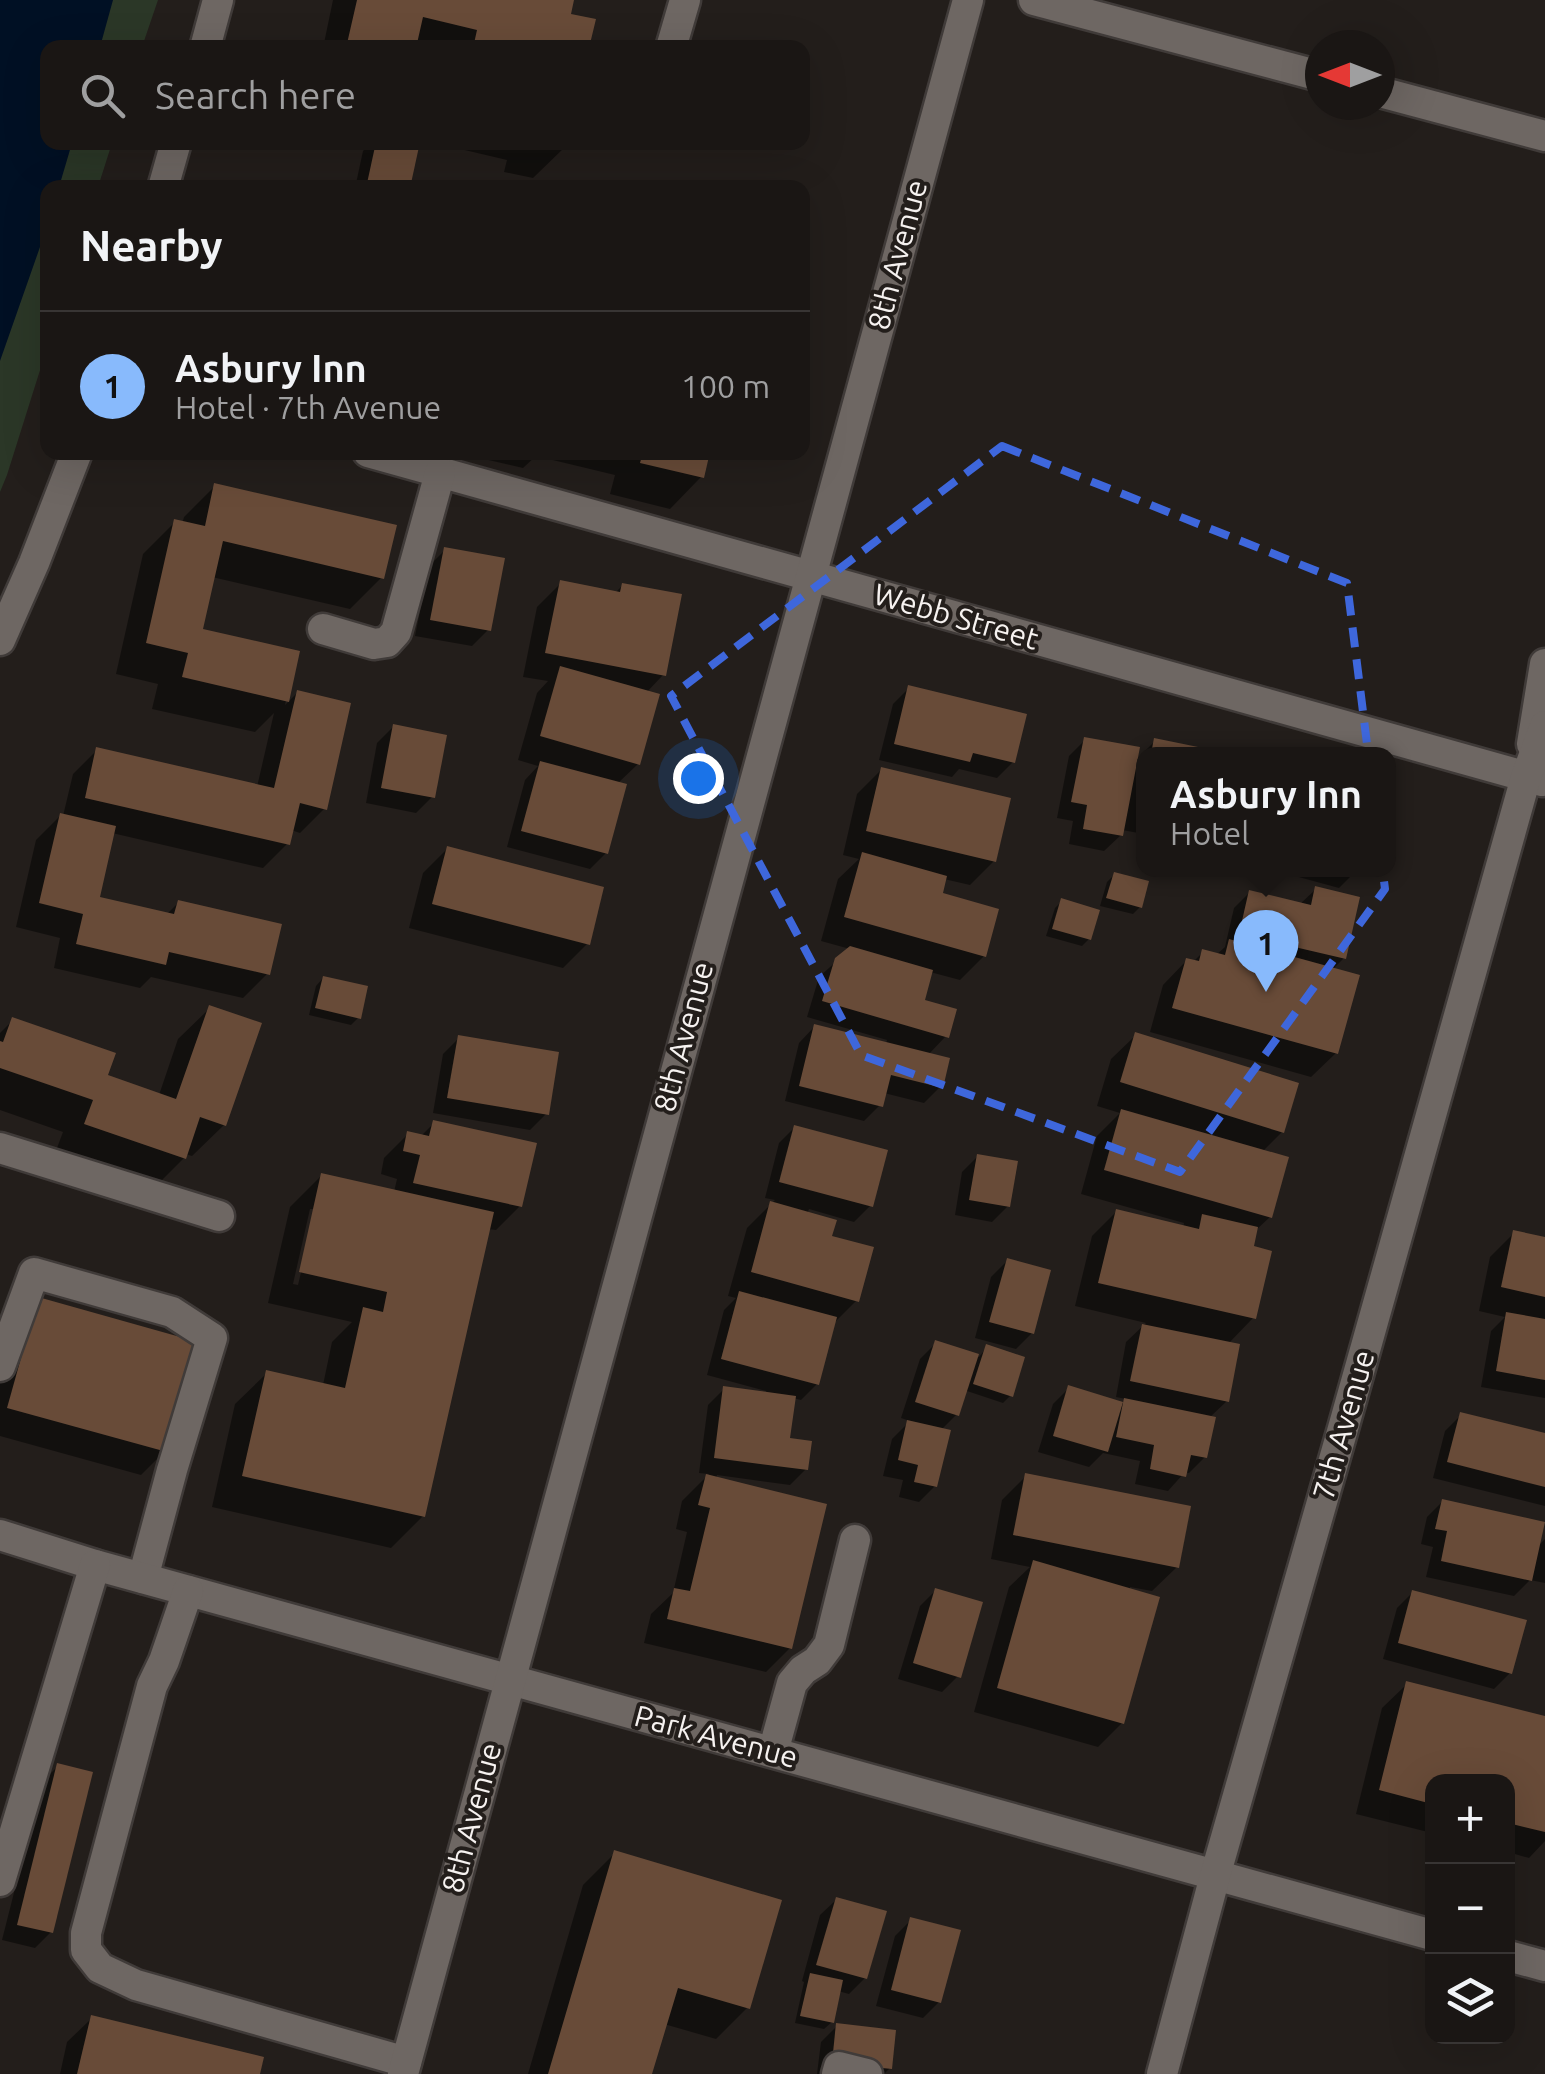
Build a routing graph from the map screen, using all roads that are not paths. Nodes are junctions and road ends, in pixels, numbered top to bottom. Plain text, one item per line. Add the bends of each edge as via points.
1 (218, 0) edge
2 (685, 0) edge
3 (968, 0) edge
4 (1034, 0) edge
5 (207, 40) edge
6 (673, 40) edge
7 (1305, 72) edge
8 (1395, 96) edge
9 (1545, 136) edge
10 (174, 150) edge
11 (165, 180) edge
12 (74, 460) edge
13 (395, 460) edge
14 (440, 473) junction
15 (810, 576) junction
16 (322, 629) dead end
17 (0, 640) edge
18 (1545, 664) edge
19 (1545, 726) edge
20 (1536, 779) edge
21 (0, 1148) edge
22 (219, 1216) dead end
23 (0, 1366) edge
24 (0, 1535) edge
25 (855, 1540) dead end
26 (95, 1565) junction
27 (143, 1578) junction
28 (188, 1591) junction
29 (509, 1680) junction
30 (773, 1752) junction
31 (1215, 1876) junction
32 (0, 1881) edge
33 (1425, 1933) edge
34 (1515, 1958) edge
35 (1545, 1966) edge
36 (404, 2068) edge
37 (836, 2074) edge
38 (867, 2074) edge
39 (1162, 2074) edge

1 - 5 street
2 - 6 street
3 - 15 street, 8th Avenue
4 - 7 street
8 - 9 street
10 - 11 street
12 - 17 street
13 - 14 street, Webb Street
14 - 15 street, Webb Street
14 - 16 street via 396,632 374,644
15 - 20 street, Webb Street
15 - 29 street, 8th Avenue
18 - 20 street, 7th Avenue
19 - 20 street, 7th Avenue
20 - 31 street, 7th Avenue
21 - 22 street
23 - 27 street via 34,1273 172,1312 212,1338
24 - 26 street, Park Avenue
25 - 30 street via 828,1645 792,1683
26 - 27 street, Park Avenue
26 - 32 street
27 - 28 street, Park Avenue
28 - 29 street, Park Avenue
28 - 36 street via 152,1686 86,1950 100,1968 136,1985
29 - 30 street, Park Avenue
29 - 36 street, 8th Avenue
30 - 31 street, Park Avenue
31 - 33 street, Park Avenue
31 - 39 street, 7th Avenue
34 - 35 street
37 - 38 street via 838,2067

